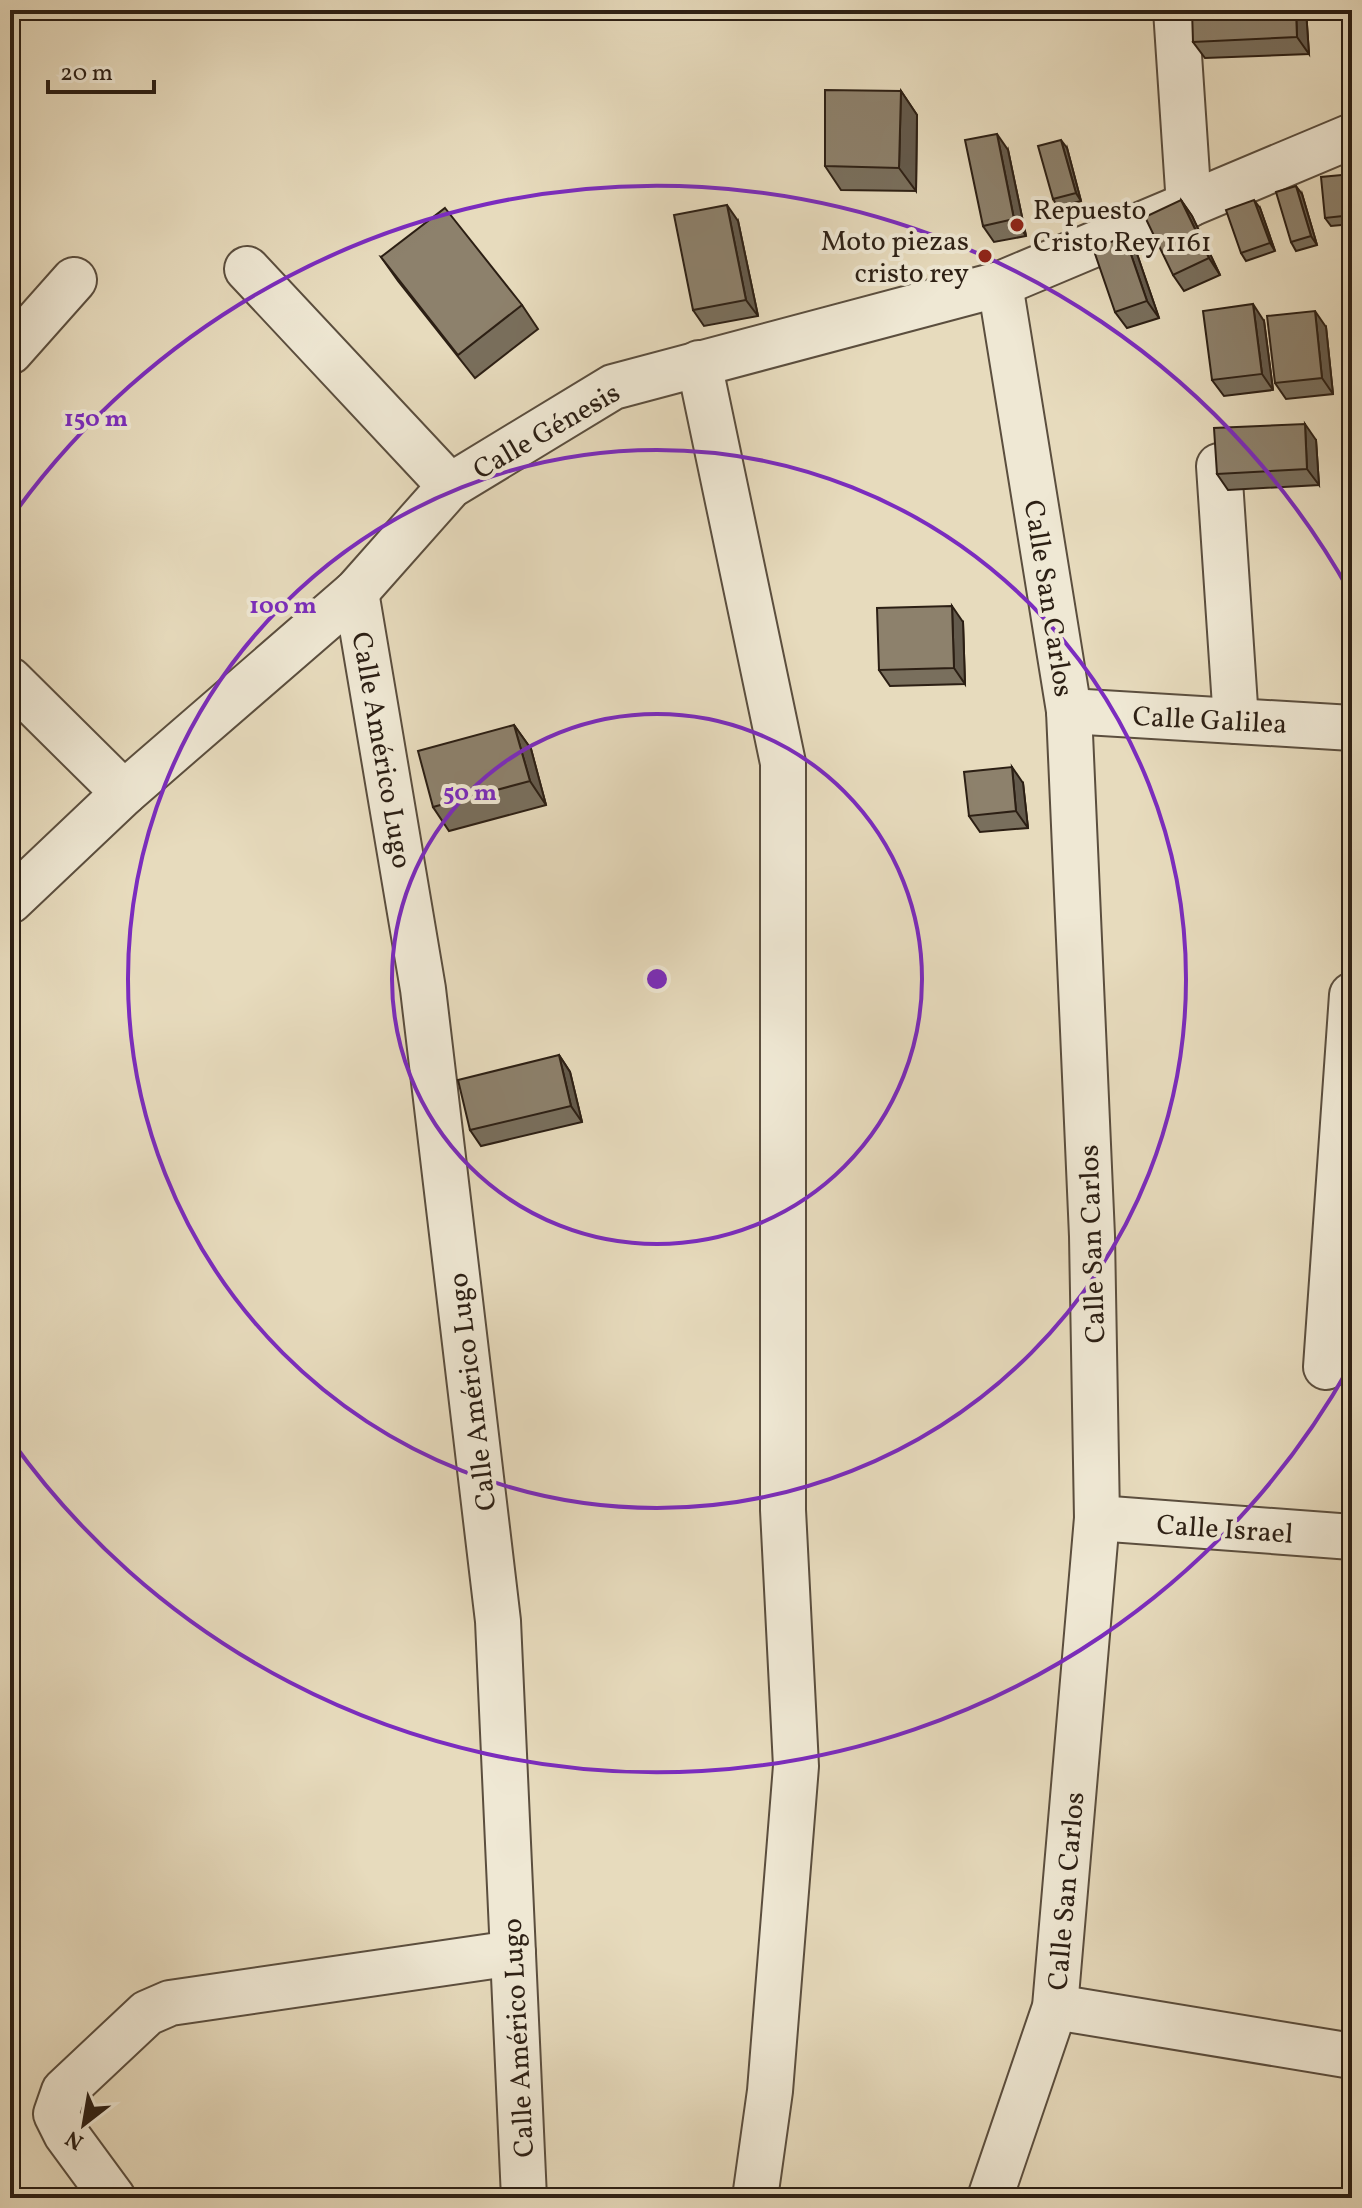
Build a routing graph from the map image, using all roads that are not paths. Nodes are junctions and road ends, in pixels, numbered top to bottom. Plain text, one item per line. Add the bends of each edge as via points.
1 (1176, 10) edge
2 (1352, 136) edge
3 (1189, 205) junction
4 (247, 269) dead end
5 (74, 280) dead end
6 (1000, 284) junction
7 (10, 352) edge
8 (699, 363) junction
9 (1219, 466) edge
10 (450, 486) junction
11 (356, 592) junction
12 (10, 680) edge
13 (1069, 711) junction
14 (1236, 721) junction
15 (1352, 728) edge
16 (124, 793) junction
17 (10, 901) edge
18 (1352, 995) edge
19 (1326, 1367) dead end
20 (1097, 1518) junction
21 (1352, 1537) edge
22 (513, 1953) junction
23 (1055, 2007) junction
24 (1352, 2056) edge
25 (113, 2198) edge
26 (524, 2198) edge
27 (755, 2198) edge
28 (990, 2198) edge

1 - 3 street
2 - 3 street, Calle Génesis
3 - 6 street, Calle Génesis
4 - 10 street
5 - 7 street
6 - 8 street, Calle Génesis
6 - 13 street, Calle San Carlos
8 - 10 street, Calle Génesis via 613,387
8 - 27 street via 783,763 783,1510 796,1766 770,2091
9 - 14 street
10 - 11 street, Calle Génesis
11 - 16 street, Calle Génesis
11 - 22 street, Calle Américo Lugo via 423,989 497,1605
12 - 16 street
13 - 14 street, Calle Galilea
13 - 20 street, Calle San Carlos via 1092,1236
14 - 15 street, Calle Galilea
16 - 17 street, Calle Génesis
18 - 19 street
20 - 21 street, Calle Israel
20 - 23 street, Calle San Carlos
22 - 25 street via 170,2003 147,2013 64,2091 56,2114
22 - 26 street, Calle Américo Lugo
23 - 24 street
23 - 28 street, Calle San Carlos

